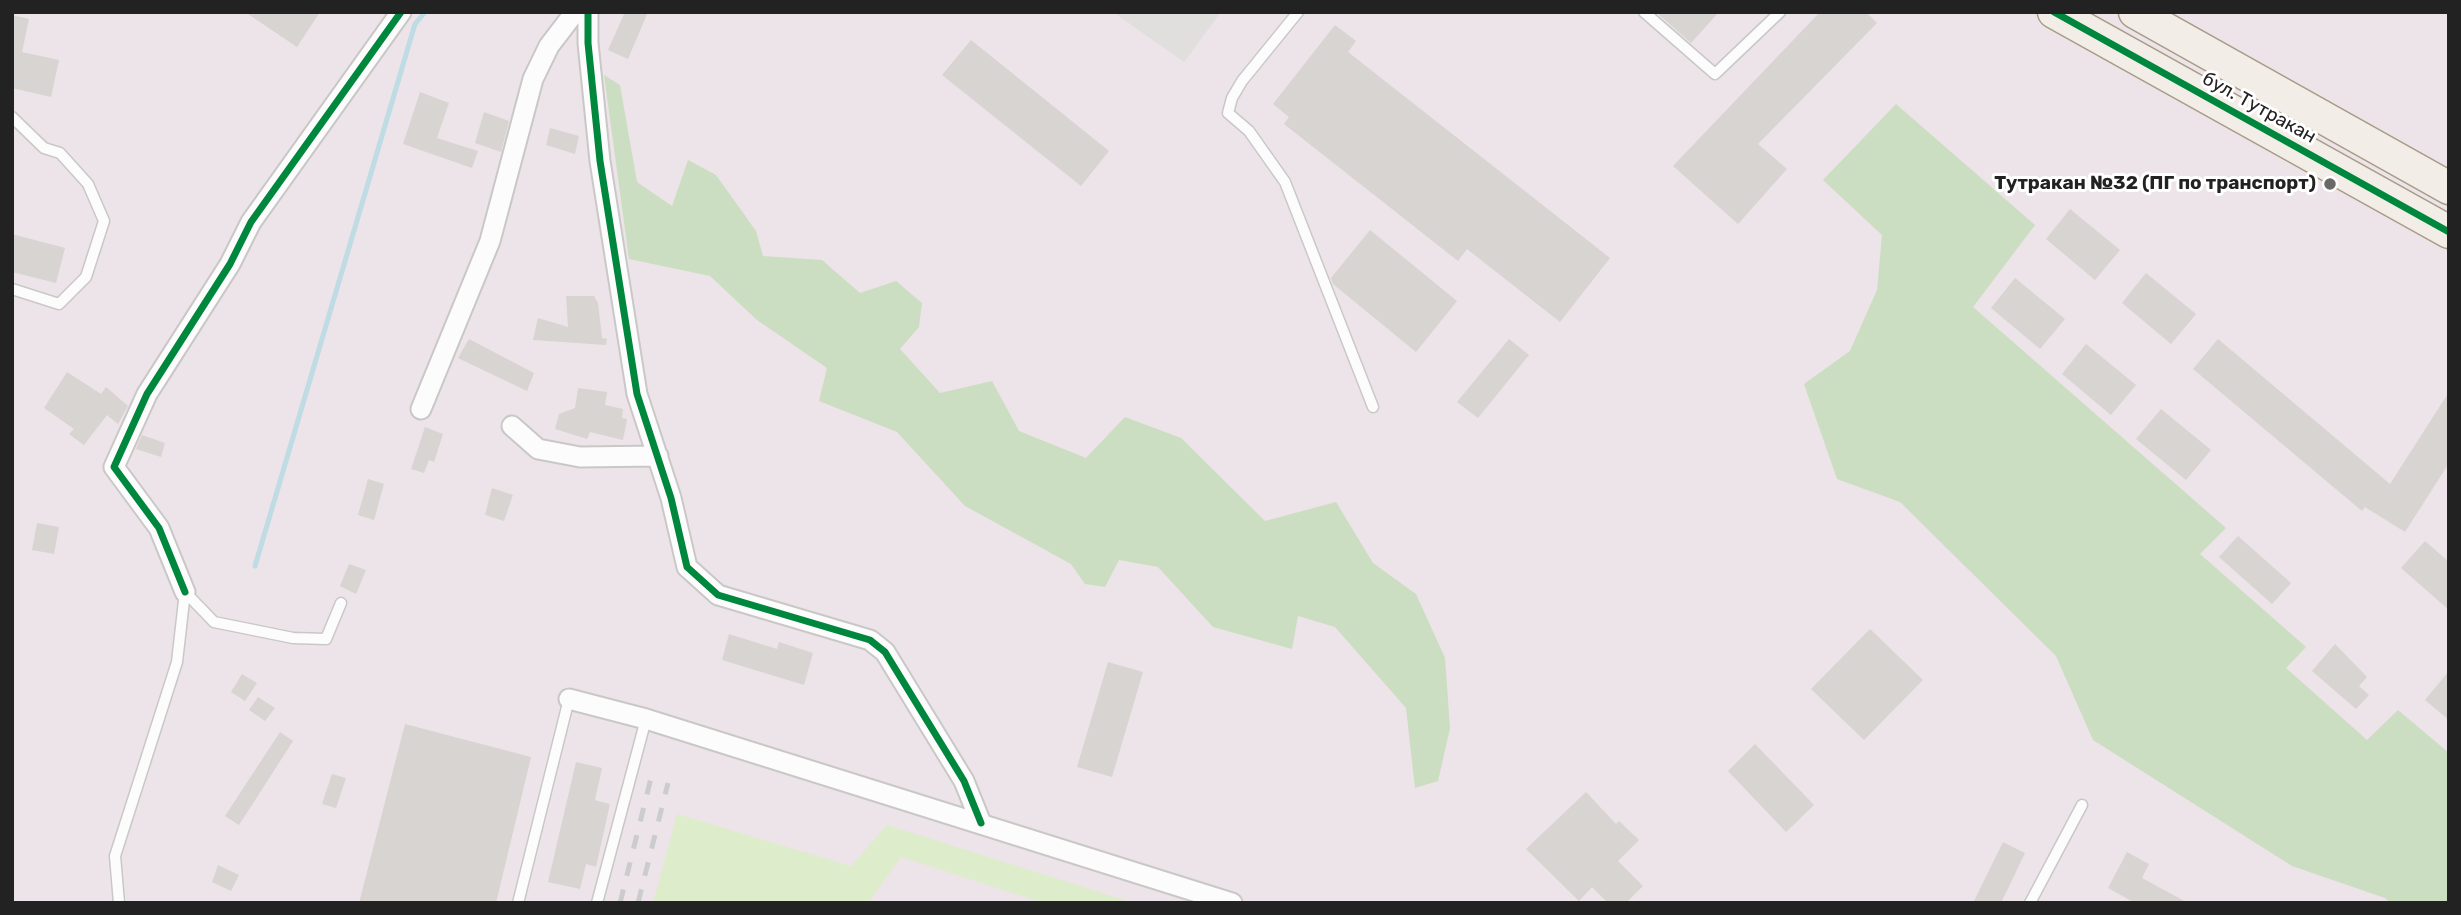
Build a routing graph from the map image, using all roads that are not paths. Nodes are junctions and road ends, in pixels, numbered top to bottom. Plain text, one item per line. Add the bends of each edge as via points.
1 (401, 12) edge
2 (575, 12) edge
3 (588, 12) edge
4 (1298, 12) edge
5 (1644, 12) edge
6 (1780, 12) edge
7 (2054, 12) edge
8 (2135, 12) edge
9 (12, 117) edge
10 (2449, 188) edge
11 (2449, 232) edge
12 (12, 289) edge
13 (1373, 407) dead end
14 (421, 409) dead end
15 (512, 426) dead end
16 (658, 456) junction
17 (184, 592) junction
18 (341, 603) dead end
19 (569, 699) joint
20 (646, 719) junction
21 (2082, 805) dead end
22 (981, 823) junction
23 (119, 903) edge
24 (518, 903) edge
25 (597, 903) edge
26 (1232, 903) edge
27 (2029, 903) edge

1 - 17 street via 251,222 230,264 147,394 114,467 159,528
2 - 14 street via 549,46 533,79 490,241
3 - 16 street via 600,160 617,282 637,394
4 - 13 lane via 1242,81 1228,113 1249,131 1285,182
5 - 6 lane via 1715,75
7 - 11 main road, бул. Тутракан
8 - 10 main road, бул. Тутракан
9 - 12 lane via 44,148 60,153 88,184 104,221 86,277 59,304
15 - 16 street via 538,449 580,457
16 - 22 street via 687,567 718,595 870,640 885,652 964,781
17 - 18 lane via 214,622 293,638 326,639
17 - 23 lane via 177,662 115,856
19 - 20 street
19 - 24 lane
20 - 22 street
20 - 25 lane
21 - 27 lane
22 - 26 street

